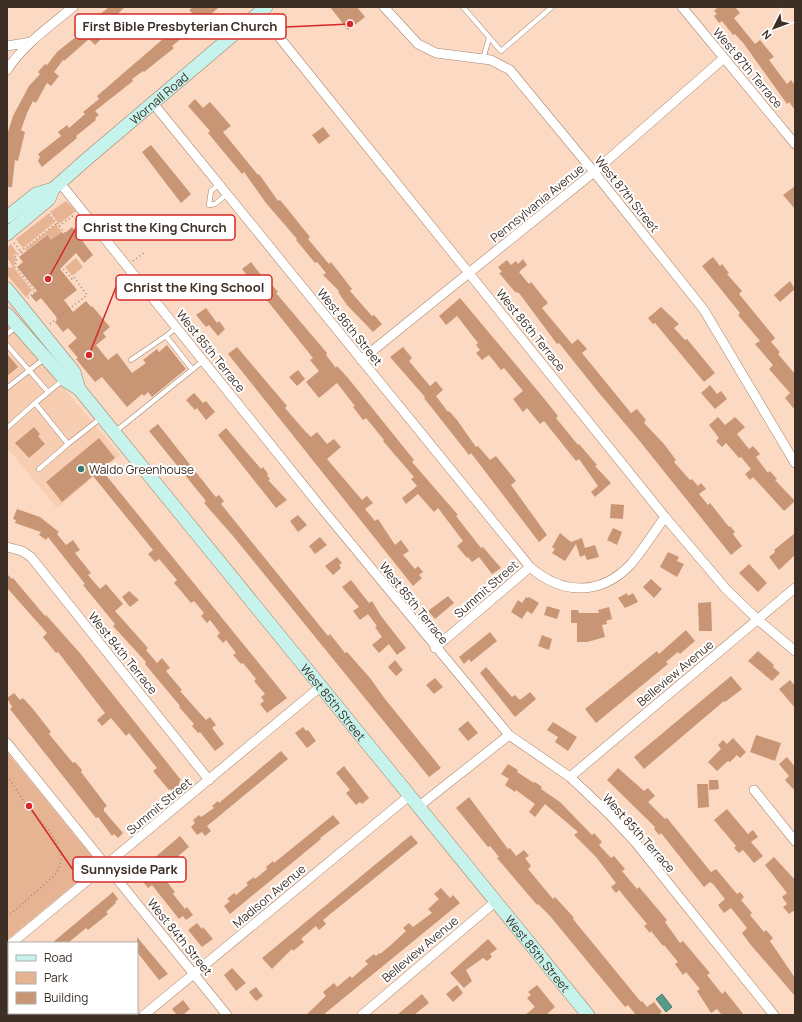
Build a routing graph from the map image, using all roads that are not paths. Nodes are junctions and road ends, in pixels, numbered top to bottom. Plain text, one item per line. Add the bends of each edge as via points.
1 (73, 7) edge
2 (384, 7) edge
3 (463, 7) edge
4 (552, 7) edge
5 (682, 7) edge
6 (262, 10) edge
7 (489, 38) junction
8 (32, 42) junction
9 (7, 46) edge
10 (724, 58) junction
11 (483, 59) junction
12 (7, 70) edge
13 (152, 102) junction
14 (795, 144) edge
15 (594, 172) junction
16 (219, 184) junction
17 (56, 186) junction
18 (226, 194) junction
19 (7, 217) edge
20 (11, 239) edge
21 (470, 273) junction
22 (7, 289) edge
23 (7, 314) edge
24 (17, 326) junction
25 (176, 328) junction
26 (7, 334) edge
27 (166, 336) junction
28 (7, 345) edge
29 (46, 357) junction
30 (131, 360) dead end
31 (361, 360) junction
32 (203, 361) junction
33 (192, 369) junction
34 (29, 370) junction
35 (69, 375) junction
36 (7, 388) edge
37 (48, 392) junction
38 (35, 403) junction
39 (102, 417) junction
40 (8, 424) edge
41 (115, 433) junction
42 (68, 444) junction
43 (795, 463) edge
44 (39, 469) dead end
45 (665, 516) junction
46 (10, 548) edge
47 (530, 567) junction
48 (795, 588) edge
49 (757, 619) junction
50 (435, 648) junction
51 (795, 651) edge
52 (320, 687) junction
53 (509, 735) junction
54 (7, 743) edge
55 (570, 778) junction
56 (209, 780) junction
57 (754, 790) dead end
58 (409, 796) junction
59 (418, 807) junction
60 (795, 841) edge
61 (107, 864) junction
62 (495, 902) junction
63 (13, 942) edge
64 (194, 974) junction
65 (582, 1013) edge
66 (144, 1015) edge
67 (227, 1015) edge
68 (362, 1015) edge
69 (774, 1015) edge

1 - 8 street
2 - 11 street, West 87th Street via 418,44 436,53
3 - 7 lane
4 - 7 lane via 501,51
5 - 10 street, West 87th Terrace
6 - 13 main road, Wornall Road
6 - 21 street, West 86th Terrace
7 - 11 lane
8 - 9 street
8 - 12 street
10 - 14 street, West 87th Terrace
10 - 15 street, Pennsylvania Avenue
11 - 15 street, West 87th Street via 491,60 510,70
13 - 16 street, West 86th Street
13 - 17 main road, Wornall Road
15 - 21 street, Pennsylvania Avenue
15 - 43 street, West 87th Street via 704,310
16 - 18 street, West 86th Street
16 - 18 lane via 211,191 209,205 215,204
17 - 19 main road, Wornall Road via 36,194
17 - 20 main road, Wornall Road via 49,199
17 - 25 street, West 85th Terrace
18 - 31 street, West 86th Street
21 - 31 street, Pennsylvania Avenue
21 - 45 street, West 86th Terrace
22 - 35 main road, West 85th Street
23 - 24 main road, West 85th Street
24 - 26 lane
24 - 29 main road, West 85th Street
25 - 27 lane
25 - 32 street, West 85th Terrace
27 - 30 lane
27 - 33 lane
28 - 34 lane
29 - 34 lane
29 - 35 main road, West 85th Street
31 - 47 street, West 86th Street
32 - 33 lane
32 - 50 street, West 85th Terrace
33 - 41 lane
34 - 36 lane
34 - 37 lane
35 - 37 lane
35 - 39 main road, West 85th Street
37 - 38 lane
38 - 40 lane
38 - 42 lane
39 - 41 main road, West 85th Street
39 - 42 lane
41 - 52 main road, West 85th Street
42 - 44 lane
45 - 47 street, Summit Street via 631,564 613,580 597,587 575,588 557,584
45 - 49 street, West 86th Terrace via 726,589
46 - 56 street, West 84th Terrace via 31,557
47 - 50 street, Summit Street
48 - 49 street, Belleview Avenue
49 - 51 street, West 86th Terrace
49 - 55 street, Belleview Avenue
50 - 53 street, West 85th Terrace
52 - 56 street, Summit Street
52 - 58 main road, West 85th Street
53 - 55 street, West 85th Terrace
53 - 59 street
54 - 61 street, West 84th Street
55 - 69 street, West 85th Terrace via 636,843
56 - 61 street, Summit Street
57 - 60 street
58 - 59 main road, West 85th Street
58 - 64 street, Madison Avenue
59 - 62 main road, West 85th Street
61 - 63 street, Summit Street
61 - 64 street, West 84th Street
62 - 65 main road, West 85th Street
62 - 68 street, Belleview Avenue
64 - 66 street, Madison Avenue
64 - 67 street, West 84th Street

